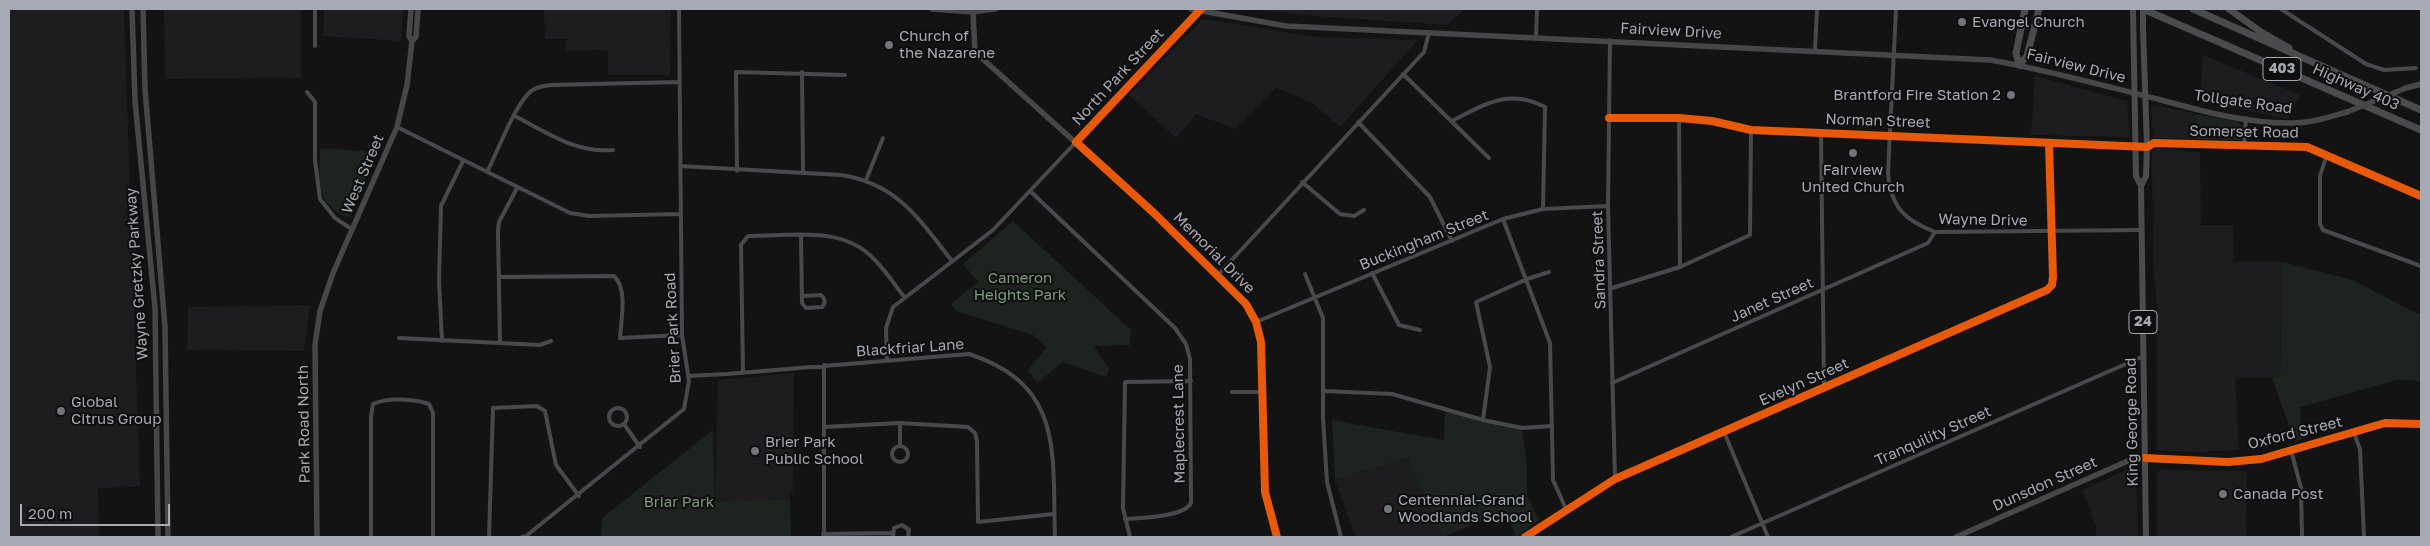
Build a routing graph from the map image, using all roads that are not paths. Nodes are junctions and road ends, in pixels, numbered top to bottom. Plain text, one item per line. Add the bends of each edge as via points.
1 (132, 9) edge
2 (143, 9) edge
3 (316, 9) edge
4 (411, 9) edge
5 (418, 9) edge
6 (679, 9) edge
7 (932, 9) edge
8 (995, 9) edge
9 (1191, 9) edge
10 (1537, 9) edge
11 (1817, 9) edge
12 (1896, 9) edge
13 (2025, 9) edge
14 (2039, 9) edge
15 (2133, 9) edge
16 (2143, 9) edge
17 (2193, 9) edge
18 (2229, 9) edge
19 (2281, 9) edge
20 (973, 10) edge
21 (1200, 10) edge
22 (1429, 33) junction
23 (1536, 37) junction
24 (1610, 40) junction
25 (412, 41) junction
26 (315, 46) dead end
27 (1815, 50) junction
28 (1894, 54) junction
29 (2308, 61) junction
30 (2019, 65) junction
31 (2416, 68) dead end
32 (802, 72) junction
33 (1403, 74) junction
34 (845, 75) dead end
35 (679, 82) junction
36 (2421, 84) edge
37 (307, 92) dead end
38 (2135, 94) junction
39 (2146, 97) junction
40 (2421, 110) edge
41 (515, 116) junction
42 (1609, 118) junction
43 (1679, 118) junction
44 (2246, 118) junction
45 (1452, 121) junction
46 (1358, 122) junction
47 (396, 127) junction
48 (1751, 130) junction
49 (2421, 130) edge
50 (1821, 132) junction
51 (1891, 134) junction
52 (883, 138) dead end
53 (1076, 142) junction
54 (2049, 144) junction
55 (2244, 145) junction
56 (2136, 147) junction
57 (2147, 147) junction
58 (613, 150) dead end
59 (2326, 154) junction
60 (1489, 158) dead end
61 (463, 161) junction
62 (680, 166) junction
63 (737, 170) junction
64 (487, 172) junction
65 (802, 172) junction
66 (866, 180) junction
67 (1302, 182) junction
68 (2141, 186) junction
69 (517, 188) junction
70 (1030, 191) junction
71 (2421, 196) edge
72 (1608, 206) junction
73 (1543, 209) junction
74 (1364, 210) dead end
75 (680, 214) junction
76 (1503, 219) junction
77 (353, 230) junction
78 (2141, 230) junction
79 (1935, 232) junction
80 (2050, 232) junction
81 (801, 236) junction
82 (1452, 241) junction
83 (952, 261) junction
84 (2421, 266) edge
85 (1680, 267) junction
86 (1549, 272) dead end
87 (1372, 273) junction
88 (1304, 274) dead end
89 (1218, 276) junction
90 (500, 277) junction
91 (1527, 279) junction
92 (1612, 288) junction
93 (1823, 290) junction
94 (802, 296) junction
95 (1314, 297) junction
96 (905, 298) junction
97 (320, 312) joint
98 (1256, 322) junction
99 (1420, 330) dead end
100 (682, 336) junction
101 (399, 338) dead end
102 (442, 341) junction
103 (551, 341) dead end
104 (500, 343) junction
105 (2144, 356) junction
106 (887, 360) junction
107 (824, 365) junction
108 (743, 372) junction
109 (688, 376) junction
110 (1191, 381) junction
111 (1612, 383) junction
112 (1824, 389) junction
113 (1324, 391) junction
114 (1232, 392) dead end
115 (1262, 392) junction
116 (1483, 420) junction
117 (624, 424) junction
118 (900, 424) junction
119 (2421, 424) edge
120 (1552, 426) junction
121 (824, 427) junction
122 (1724, 432) junction
123 (2354, 433) junction
124 (900, 446) junction
125 (640, 447) junction
126 (2291, 450) junction
127 (2145, 458) junction
128 (1615, 479) junction
129 (579, 496) junction
130 (1566, 509) junction
131 (1054, 514) junction
132 (1125, 519) junction
133 (1762, 523) junction
134 (893, 535) edge
135 (824, 536) edge
136 (158, 537) edge
137 (168, 537) edge
138 (317, 537) edge
139 (371, 537) edge
140 (433, 537) edge
141 (490, 537) edge
142 (522, 537) edge
143 (908, 537) edge
144 (1055, 537) edge
145 (1130, 537) edge
146 (1277, 537) edge
147 (1341, 537) edge
148 (1525, 537) edge
149 (1731, 537) edge
150 (1768, 537) edge
151 (1956, 537) edge
152 (2146, 537) edge
153 (2302, 537) edge
154 (2364, 537) edge

1 - 136 main road, Wayne Gretzky Parkway via 136,101 155,308
2 - 137 main road, Wayne Gretzky Parkway via 145,89 164,327
3 - 26 street
4 - 25 main road, West Street via 409,36
5 - 25 main road, West Street via 416,37
6 - 35 street, Brier Park Road
7 - 20 main road
8 - 20 main road
9 - 21 main road, Fairview Drive
10 - 23 street
11 - 27 street
12 - 28 street, Wayne Drive
13 - 30 highway via 2016,53
14 - 30 highway via 2027,56
15 - 38 main road, King George Road / 24
16 - 39 main road, King George Road / 24, bridge
16 - 49 highway, Highway 403 / 403
17 - 29 highway, Highway 403 / 403
18 - 29 highway
19 - 31 street via 2366,64 2384,70
20 - 53 main road, Memorial Drive via 975,52
21 - 22 main road, Fairview Drive via 1286,26
21 - 53 main road, North Park Street
22 - 23 main road, Fairview Drive
22 - 33 street via 1424,52
23 - 24 main road, Fairview Drive
24 - 27 main road, Fairview Drive
24 - 42 street, Sandra Street
25 - 47 main road, West Street via 407,85
27 - 28 main road, Fairview Drive
28 - 30 main road, Fairview Drive
28 - 51 street, Wayne Drive
29 - 40 highway, Highway 403 / 403
30 - 38 main road, Fairview Drive
32 - 34 street
32 - 63 street via 736,72
32 - 65 street
33 - 45 street
33 - 46 street
35 - 41 street via 544,86 529,93
35 - 62 street, Brier Park Road
36 - 44 main road, Tollgate Road, bridge via 2320,120 2292,123
37 - 77 street via 315,102 315,160 320,199 335,218
38 - 39 main road, Fairview Drive
38 - 56 main road, King George Road / 24
39 - 44 main road, Tollgate Road
39 - 57 main road, King George Road / 24
41 - 58 street via 580,148
41 - 64 street
42 - 43 street, Norman Street
42 - 72 street, Sandra Street
43 - 48 street, Norman Street
43 - 85 street
44 - 55 street, Somerset Road
45 - 60 street
45 - 73 street via 1491,100 1528,98 1545,107
46 - 67 street
46 - 82 street via 1430,197
47 - 61 street
47 - 77 main road, West Street
48 - 50 street, Norman Street
48 - 85 street via 1750,235
50 - 51 street, Norman Street
50 - 93 street
51 - 54 street, Norman Street
51 - 79 street, Wayne Drive via 1888,173 1895,204 1905,216
52 - 66 street
53 - 70 street, North Park Street
53 - 89 main road, Memorial Drive
54 - 56 street, Norman Street
54 - 80 street, Evelyn Street
55 - 57 street, Somerset Road via 2154,143
55 - 59 street, Somerset Road via 2307,147
56 - 57 street, Norman Street
56 - 68 main road, King George Road / 24 via 2136,176
57 - 68 main road, King George Road / 24 via 2146,176
59 - 71 street, Somerset Road
59 - 84 street via 2320,176 2320,224 2323,230
61 - 64 street
61 - 102 street via 440,206
62 - 63 street
62 - 75 street, Brier Park Road
63 - 65 street
64 - 69 street
65 - 66 street
66 - 83 street via 906,203
67 - 74 street via 1340,214 1354,216
67 - 89 street
68 - 78 main road, King George Road / 24
69 - 75 street via 578,215
69 - 90 street via 499,222
70 - 83 street, North Park Street via 993,230
70 - 110 street, Maplecrest Lane via 1179,333 1188,349
72 - 73 street, Buckingham Street
72 - 92 street, Sandra Street
73 - 76 street, Buckingham Street
75 - 100 street, Brier Park Road
76 - 82 street, Buckingham Street
76 - 91 street
77 - 97 main road, West Street via 333,273
78 - 80 street, Wayne Drive
78 - 105 main road, King George Road / 24
79 - 80 street, Wayne Drive
79 - 93 street, Janet Street via 1928,243
80 - 112 street, Evelyn Street via 2053,277 2047,290
81 - 94 street
81 - 96 street via 833,236 854,244 874,258
81 - 108 street via 748,236 742,241
82 - 87 street, Buckingham Street
83 - 96 street, North Park Street
85 - 92 street
86 - 91 street
87 - 95 street, Buckingham Street
87 - 99 street via 1399,325
88 - 95 street
89 - 98 main road, Memorial Drive via 1246,304
90 - 100 street via 614,276 622,293 620,338
90 - 104 street
91 - 116 street via 1476,302 1490,367
91 - 120 street via 1550,343
92 - 111 street, Sandra Street
93 - 111 street, Janet Street
93 - 112 street
94 - 94 street via 806,308 824,304 821,294
95 - 98 street, Buckingham Street
95 - 113 street via 1323,318
96 - 106 street, North Park Street via 894,307 889,317
97 - 138 main road, Park Road North via 315,345
98 - 115 main road, Memorial Drive via 1261,342
100 - 109 street, Brier Park Road
101 - 102 street
102 - 104 street
103 - 104 street via 540,345
105 - 127 main road, King George Road / 24
105 - 133 street, Tranquility Street
106 - 107 street, Blackfriar Lane
106 - 131 street, Blackfriar Lane via 969,354 992,362 1017,377 1040,405 1050,432
107 - 108 street, Blackfriar Lane
107 - 121 street
108 - 109 street, Blackfriar Lane
109 - 125 street, Brier Park Road via 684,409
110 - 132 street, Maplecrest Lane via 1192,498 1189,508 1179,513
110 - 132 street via 1125,382
111 - 128 street, Sandra Street
112 - 122 street, Evelyn Street
113 - 116 street via 1392,394
113 - 147 street via 1327,482
114 - 115 street
115 - 146 main road, Memorial Drive via 1265,492
116 - 120 street via 1522,428
117 - 117 street via 627,419 625,410 620,407 611,410 609,419 612,424
117 - 125 street
118 - 121 street
118 - 124 street
118 - 131 street via 963,426 975,433 978,522
119 - 123 main road, Oxford Street via 2385,423
120 - 130 street via 1553,480
121 - 135 street
122 - 128 street, Evelyn Street
122 - 133 street
123 - 126 main road, Oxford Street
123 - 154 street via 2360,449
124 - 124 street via 893,449 892,454 896,461 901,462 908,458 908,452 906,447
125 - 129 street, Brier Park Road
126 - 127 main road, Oxford Street via 2262,459 2228,462
126 - 153 street via 2301,488
127 - 151 main road, Dunsdon Street via 2122,462
127 - 152 main road, King George Road / 24
128 - 130 street, Evelyn Street
129 - 141 street via 556,465 545,411 537,406 493,408
129 - 142 street, Brier Park Road
130 - 148 street, Evelyn Street
131 - 144 street, Blackfriar Lane
132 - 145 street
133 - 149 street, Tranquility Street
133 - 150 street
134 - 135 street
134 - 143 street via 896,526 902,525 908,530
139 - 140 street via 371,417 373,404 380,400 430,404 433,414

